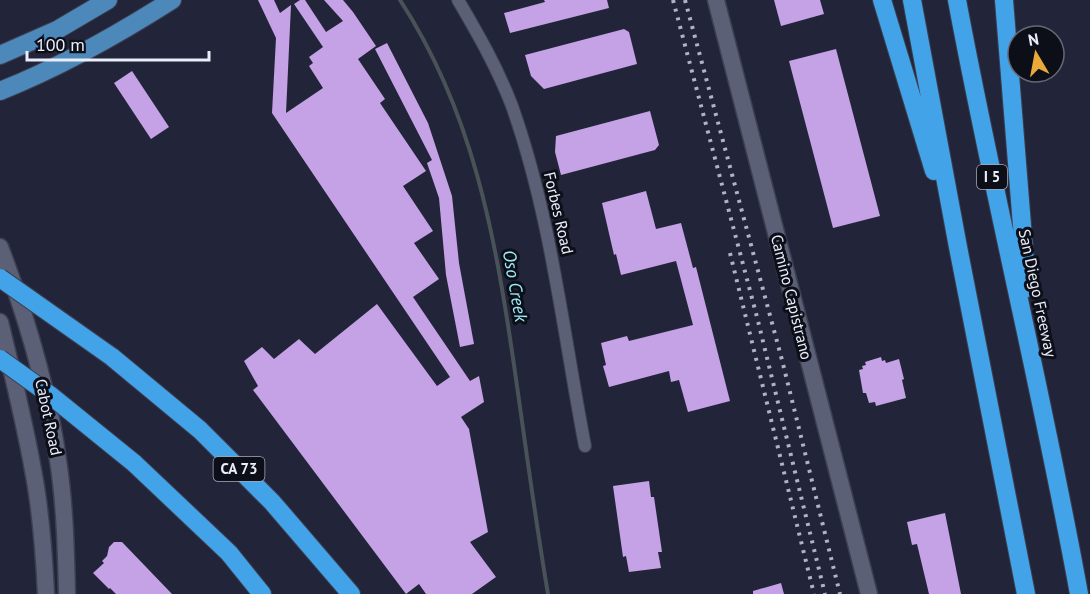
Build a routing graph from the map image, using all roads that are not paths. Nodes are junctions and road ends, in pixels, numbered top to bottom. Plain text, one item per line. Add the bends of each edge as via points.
1 (108, 0) edge
2 (172, 0) edge
3 (458, 0) edge
4 (716, 0) edge
5 (882, 0) edge
6 (912, 0) edge
7 (957, 0) edge
8 (1004, 0) edge
9 (0, 55) edge
10 (0, 91) edge
11 (0, 247) edge
12 (958, 247) junction
13 (0, 278) edge
14 (0, 322) edge
15 (1032, 353) junction
16 (0, 359) edge
17 (585, 446) dead end
18 (46, 594) edge
19 (68, 594) edge
20 (262, 594) edge
21 (351, 594) edge
22 (869, 594) edge
23 (1026, 594) edge
24 (1079, 594) edge

1 - 9 main road via 57,30
2 - 10 main road via 97,46
3 - 17 street, Forbes Road via 511,104 530,160 544,214
4 - 22 main road, Camino Capistrano
5 - 12 highway
6 - 12 highway
7 - 15 highway, San Diego Freeway / I 5
8 - 15 highway
11 - 19 main road, Cabot Road via 25,315 50,409 63,496
12 - 23 highway
13 - 21 highway, CA 73, bridge via 112,357 208,438 272,502
14 - 18 main road, Cabot Road via 34,473
15 - 24 highway, San Diego Freeway / I 5
16 - 20 highway, bridge via 134,463 229,554

